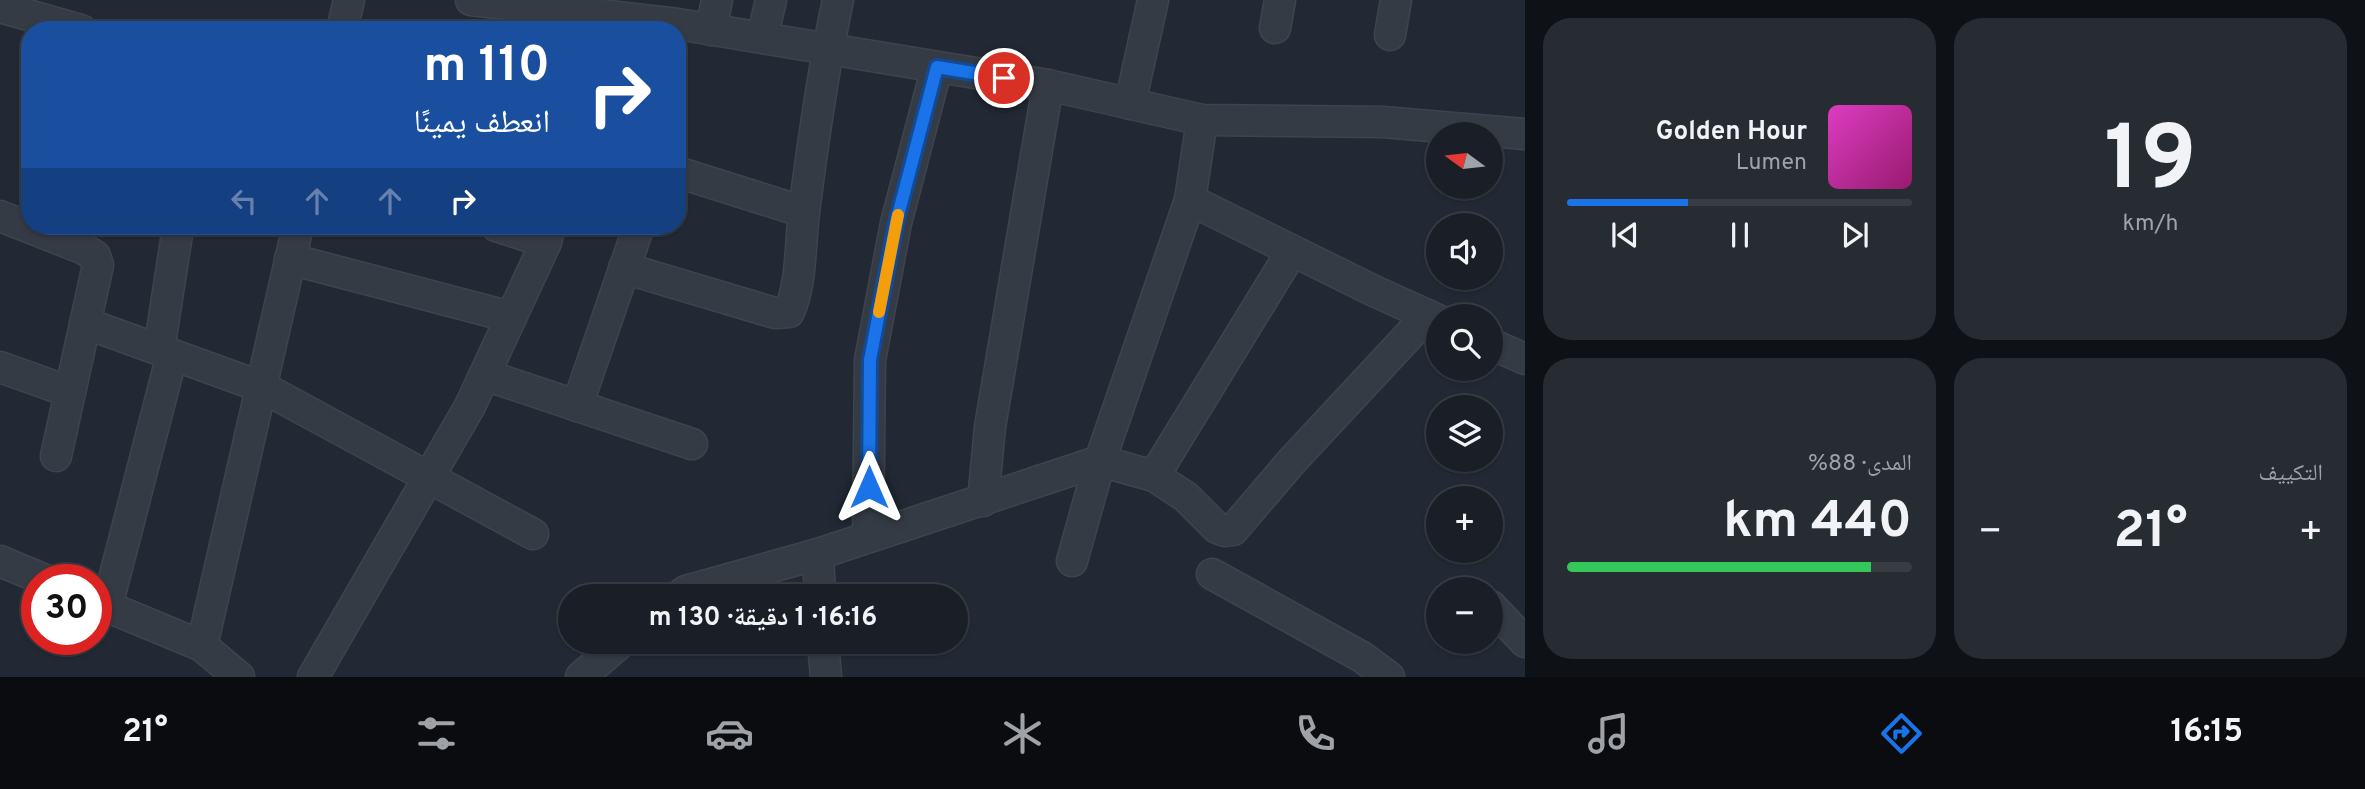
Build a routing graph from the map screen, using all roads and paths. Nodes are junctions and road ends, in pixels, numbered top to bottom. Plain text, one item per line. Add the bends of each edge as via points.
1 (349, 0) edge
2 (471, 0) edge
3 (717, 0) edge
4 (771, 0) edge
5 (838, 0) edge
6 (1153, 0) edge
7 (1396, 0) edge
8 (0, 7) edge
9 (595, 15) edge
10 (49, 21) edge
11 (344, 21) edge
12 (636, 21) edge
13 (686, 28) edge
14 (711, 30) junction
15 (1390, 35) dead end
16 (762, 38) junction
17 (827, 49) junction
18 (937, 67) junction
19 (1048, 85) junction
20 (1130, 104) junction
21 (1202, 120) junction
22 (1525, 134) edge
23 (686, 175) edge
24 (1190, 200) junction
25 (804, 212) junction
26 (0, 216) edge
27 (21, 221) edge
28 (75, 235) edge
29 (177, 235) edge
30 (296, 235) edge
31 (548, 235) edge
32 (636, 235) edge
33 (1292, 251) junction
34 (290, 259) junction
35 (624, 268) junction
36 (1426, 315) edge
37 (512, 317) junction
38 (85, 323) junction
39 (1426, 325) edge
40 (1503, 349) edge
41 (165, 352) junction
42 (1525, 359) edge
43 (0, 367) edge
44 (485, 375) junction
45 (262, 387) junction
46 (70, 392) junction
47 (577, 405) junction
48 (692, 444) dead end
49 (56, 456) dead end
50 (1100, 461) junction
51 (1154, 476) junction
52 (429, 478) junction
53 (983, 501) junction
54 (533, 534) dead end
55 (868, 537) junction
56 (818, 554) junction
57 (0, 561) edge
58 (1072, 561) dead end
59 (112, 564) edge
60 (21, 570) edge
61 (1212, 574) dead end
62 (710, 584) edge
63 (819, 584) edge
64 (112, 608) edge
65 (1503, 619) edge
66 (1525, 642) edge
67 (202, 646) junction
68 (606, 654) edge
69 (824, 654) edge
70 (239, 677) edge
71 (313, 677) edge
72 (581, 677) edge
73 (826, 677) edge
74 (1389, 677) edge

1 - 11 street
2 - 9 street
3 - 14 street
4 - 16 street
5 - 17 street
6 - 20 street
7 - 15 street
8 - 10 street
9 - 12 street
13 - 14 street
14 - 16 street
16 - 17 street
17 - 18 street
17 - 25 street
18 - 19 street
18 - 55 street via 896,223 870,360
19 - 20 street
19 - 53 street via 990,427
20 - 21 street
21 - 22 street via 1383,122
21 - 24 street
23 - 25 street
24 - 33 street
24 - 50 street
25 - 35 street via 795,297 789,312 775,313
26 - 27 street
28 - 38 street via 99,265
29 - 41 street
30 - 34 street
31 - 37 street
32 - 35 street
33 - 36 street
33 - 51 street
34 - 37 street
34 - 45 street
35 - 47 street
37 - 44 street
38 - 41 street
38 - 46 street
39 - 51 street via 1292,461 1233,530 1217,528 1186,497
40 - 42 street
41 - 45 street
41 - 59 street
43 - 46 street
44 - 47 street
44 - 52 street
45 - 52 street
45 - 67 street
46 - 49 street
47 - 48 street
50 - 51 street
50 - 53 street
50 - 58 street
52 - 54 street
52 - 71 street
53 - 55 street
55 - 56 street
56 - 62 street
56 - 63 street
57 - 60 street
61 - 74 street via 1362,657
64 - 67 street
65 - 66 street
67 - 70 street
68 - 72 street
69 - 73 street

